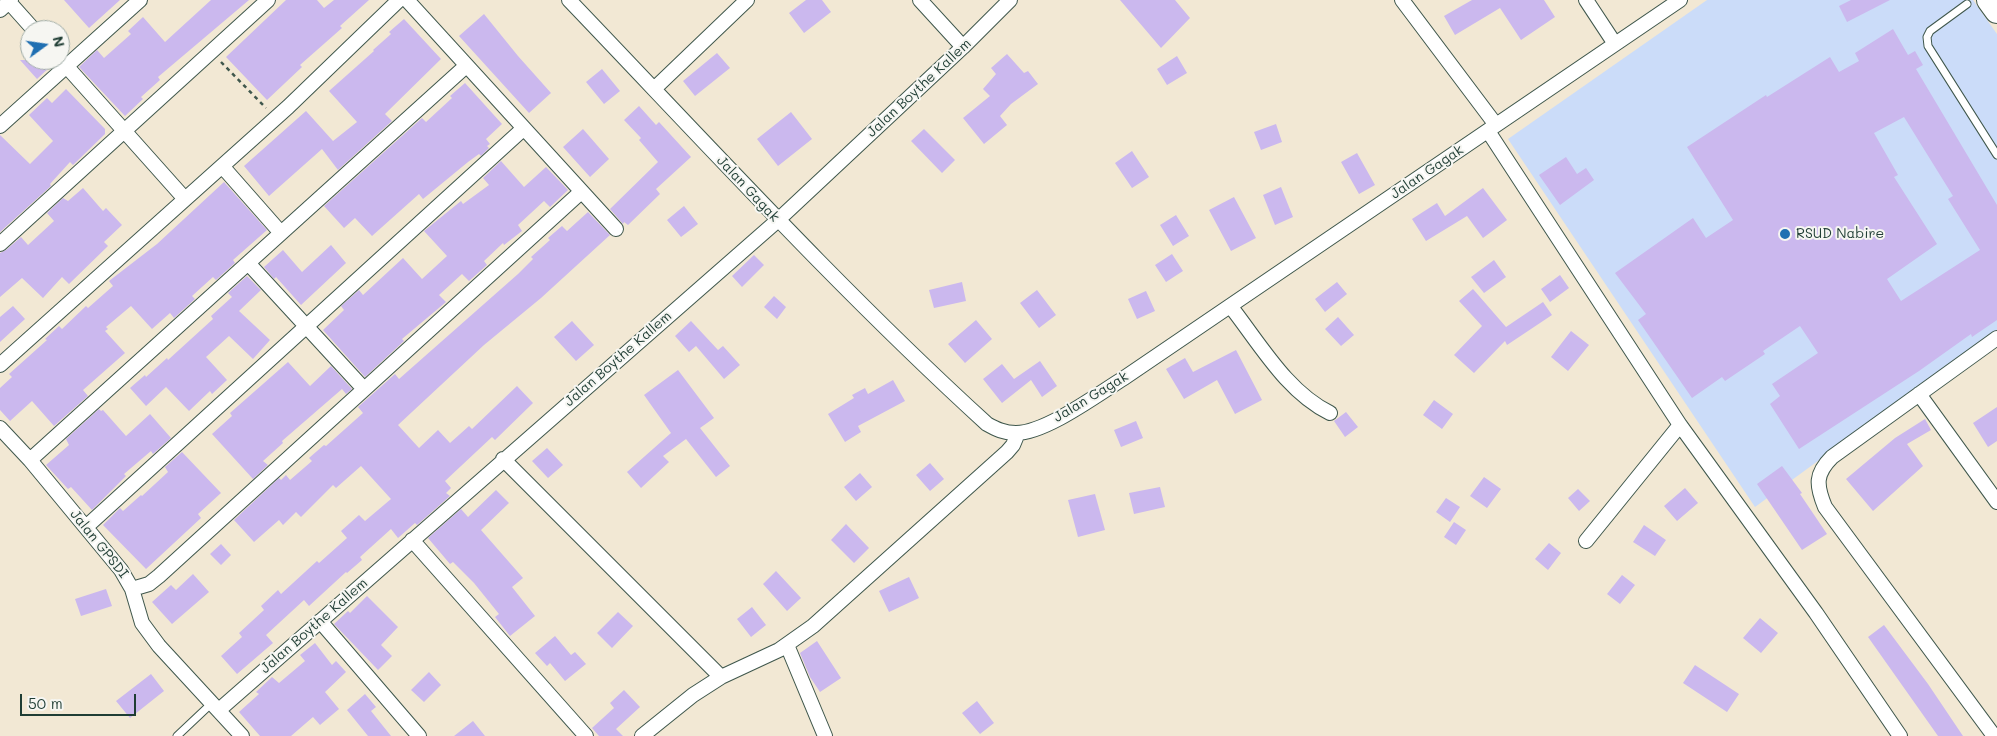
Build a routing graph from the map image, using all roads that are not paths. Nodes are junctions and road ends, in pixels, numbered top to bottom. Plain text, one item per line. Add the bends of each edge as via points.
1 (140, 0) edge
2 (268, 0) edge
3 (399, 0) edge
4 (407, 0) edge
5 (569, 0) edge
6 (747, 0) edge
7 (920, 0) edge
8 (1010, 0) edge
9 (1402, 0) edge
10 (1586, 0) edge
11 (1680, 0) edge
12 (1978, 2) edge
13 (7, 4) edge
14 (1997, 12) edge
15 (24, 20) edge
16 (1615, 44) junction
17 (963, 47) junction
18 (70, 57) edge
19 (466, 66) junction
20 (56, 70) edge
21 (69, 70) edge
22 (654, 89) junction
23 (0, 126) edge
24 (523, 128) junction
25 (1492, 128) junction
26 (124, 132) junction
27 (1997, 155) edge
28 (222, 166) junction
29 (581, 192) junction
30 (185, 200) junction
31 (778, 220) junction
32 (616, 229) dead end
33 (281, 233) junction
34 (0, 244) edge
35 (248, 263) junction
36 (1231, 307) junction
37 (306, 326) junction
38 (1997, 338) edge
39 (0, 365) edge
40 (364, 389) junction
41 (1919, 394) junction
42 (1330, 413) dead end
43 (1680, 425) junction
44 (0, 428) edge
45 (1018, 433) junction
46 (503, 459) junction
47 (30, 460) junction
48 (1997, 502) edge
49 (86, 527) junction
50 (412, 540) junction
51 (1586, 541) dead end
52 (132, 589) junction
53 (320, 621) junction
54 (787, 645) junction
55 (722, 677) junction
56 (215, 707) junction
57 (177, 736) edge
58 (242, 736) edge
59 (419, 736) edge
60 (586, 736) edge
61 (642, 736) edge
62 (825, 736) edge
63 (1900, 736) edge
64 (1994, 736) edge

1 - 18 street
2 - 26 street
3 - 28 street
4 - 19 street
5 - 22 street, Jalan Gagak
6 - 22 street
7 - 17 street
8 - 17 street, Jalan Boythe Kallem
9 - 25 street
10 - 16 street
11 - 16 street, Jalan Gagak
12 - 14 highway
12 - 27 lane via 1930,31 1928,46
13 - 15 street
16 - 25 street, Jalan Gagak
17 - 31 street, Jalan Boythe Kallem
19 - 24 street
19 - 33 street
20 - 23 street
21 - 26 street
22 - 31 street, Jalan Gagak
24 - 29 street
24 - 37 street
25 - 36 street, Jalan Gagak
25 - 43 street
26 - 30 street
26 - 34 street
28 - 30 street
28 - 33 street
29 - 32 street
29 - 40 street
30 - 39 street
31 - 45 street, Jalan Gagak via 918,361 987,424 998,431
31 - 46 street, Jalan Boythe Kallem
33 - 35 street
35 - 37 street
35 - 47 street
36 - 42 street via 1300,393
36 - 45 street, Jalan Gagak via 1072,411
37 - 40 street
37 - 49 street
38 - 41 street
40 - 52 street via 159,576 149,584
41 - 48 street
41 - 64 street via 1825,464 1818,481 1820,494 1825,507
43 - 51 street
43 - 63 street
44 - 47 street, Jalan GPSDI
45 - 54 street via 1013,445 1000,459 826,616
46 - 50 street, Jalan Boythe Kallem
46 - 55 street
47 - 49 street, Jalan GPSDI
49 - 52 street, Jalan GPSDI
50 - 53 street, Jalan Boythe Kallem
50 - 60 street
52 - 56 street, Jalan GPSDI via 142,623
53 - 56 street, Jalan Boythe Kallem
53 - 59 street
54 - 55 street
54 - 62 street
55 - 61 street via 693,695
56 - 57 lane
56 - 58 street, Jalan GPSDI

